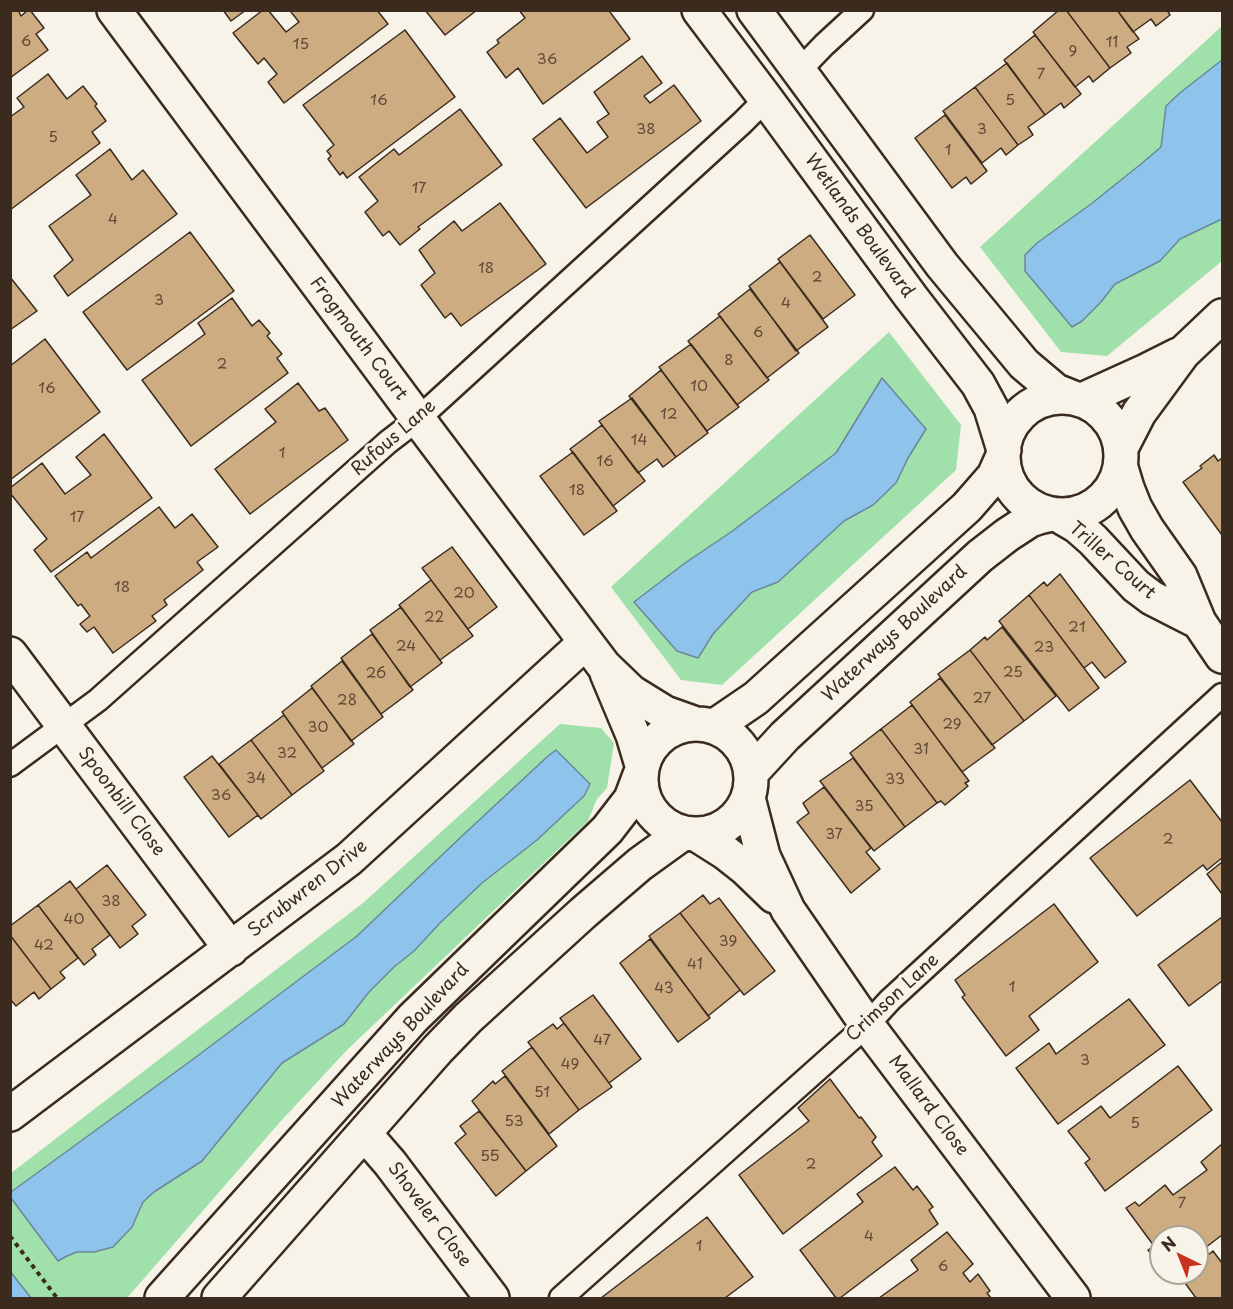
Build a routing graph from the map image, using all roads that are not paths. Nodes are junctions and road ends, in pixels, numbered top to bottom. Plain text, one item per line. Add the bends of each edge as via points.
1 (114, 10) edge
2 (699, 10) edge
3 (754, 10) edge
4 (862, 10) edge
5 (799, 71) junction
6 (766, 99) junction
7 (1222, 316) edge
8 (1183, 353) junction
9 (1077, 398) junction
10 (418, 419) junction
11 (1003, 453) junction
12 (1121, 458) junction
13 (1055, 515) junction
14 (1199, 622) junction
15 (10, 654) edge
16 (595, 654) junction
17 (1222, 656) edge
18 (1222, 695) edge
19 (704, 725) junction
20 (64, 726) junction
21 (10, 765) edge
22 (641, 770) junction
23 (749, 785) junction
24 (690, 834) junction
25 (788, 910) junction
26 (231, 950) junction
27 (867, 1025) junction
28 (10, 1114) edge
29 (364, 1133) junction
30 (162, 1299) edge
31 (219, 1299) edge
32 (492, 1299) edge
33 (561, 1299) edge
34 (1072, 1299) edge

1 - 10 street, Frogmouth Court
2 - 6 street, Wetlands Boulevard
3 - 5 street
4 - 5 lane
5 - 9 street via 942,265 1024,364 1062,394
6 - 10 lane, Rufous Lane
6 - 11 street, Wetlands Boulevard via 978,384 991,408
7 - 8 street
8 - 9 street
8 - 12 street via 1139,413
9 - 11 street via 1046,399 1024,410 1008,431
9 - 12 street via 1098,408 1110,420 1118,433
10 - 16 street, Frogmouth Court
10 - 20 lane, Rufous Lane via 99,700
11 - 13 street via 1006,475 1016,494 1033,508
11 - 19 street via 994,476 967,507 756,698
12 - 13 street via 1112,489 1099,503 1076,514
12 - 14 street, Triller Court via 1135,508 1180,576
13 - 14 street, Triller Court via 1077,526 1152,598
13 - 23 street, Waterways Boulevard via 1029,520 980,556 785,736
14 - 17 street, Triller Court
15 - 20 street, Spoonbill Close
16 - 19 street, Frogmouth Court via 632,692 665,712
16 - 22 street, Frogmouth Court via 633,735
16 - 26 street, Scrubwren Drive via 350,859
18 - 27 lane, Crimson Lane
19 - 22 street via 666,731 647,752
19 - 23 street via 729,734 739,744 747,757
20 - 21 lane, Rufous Lane
20 - 26 street, Spoonbill Close
22 - 24 street via 646,806 669,828
22 - 30 street, Waterways Boulevard via 631,799 607,830 413,1018
23 - 24 street via 740,812 728,824
23 - 25 street, Mallard Close via 763,856
24 - 25 street, Mallard Close via 745,868
24 - 29 street, Waterways Boulevard via 640,864 468,1018
25 - 27 street, Mallard Close
26 - 28 street, Scrubwren Drive
27 - 33 lane, Crimson Lane
27 - 34 street, Mallard Close
29 - 31 street, Waterways Boulevard
29 - 32 street, Shoveler Close

